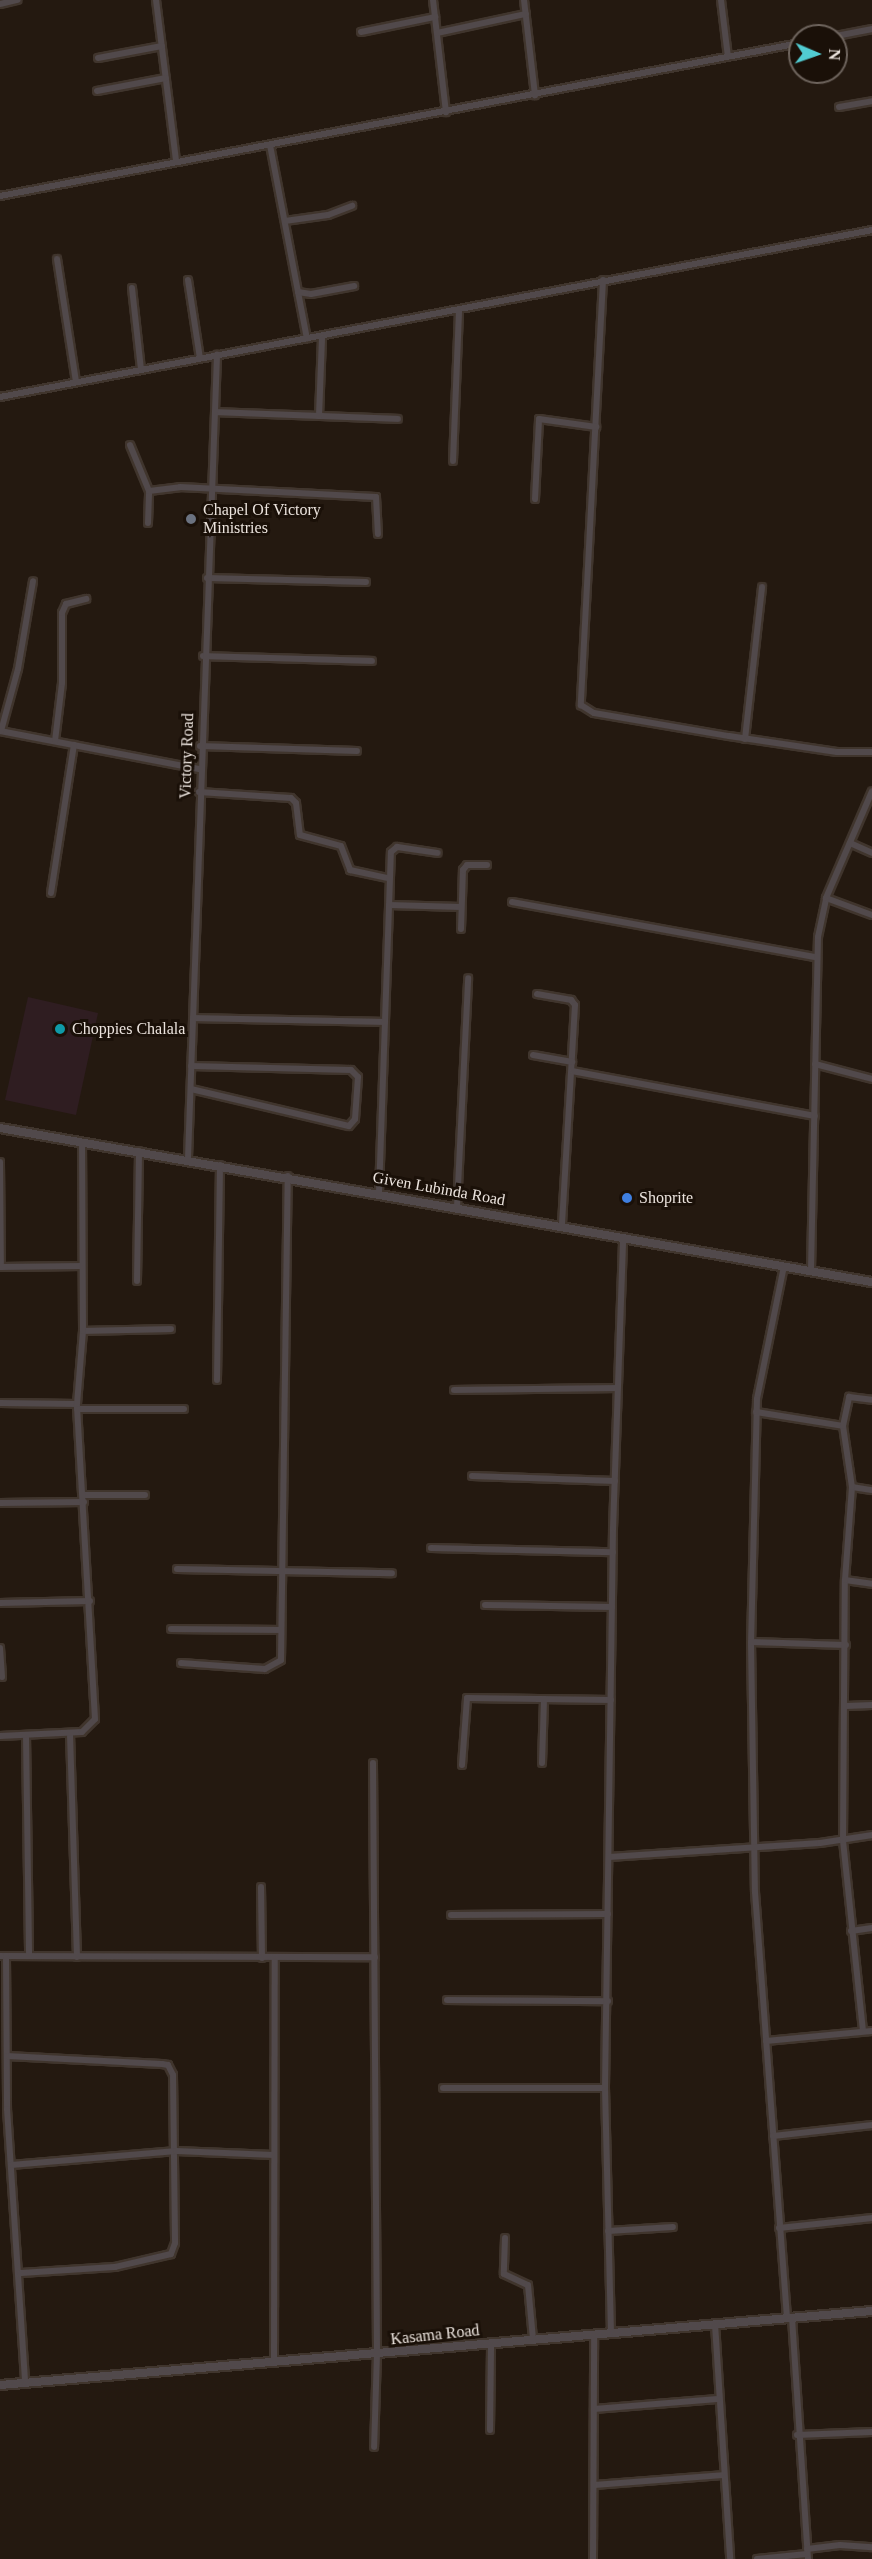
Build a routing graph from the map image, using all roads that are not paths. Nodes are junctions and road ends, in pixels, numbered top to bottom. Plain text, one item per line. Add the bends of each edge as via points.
1 (18, 0) edge
2 (156, 0) edge
3 (433, 0) edge
4 (524, 0) edge
5 (721, 0) edge
6 (0, 4) edge
7 (526, 14) junction
8 (435, 17) junction
9 (872, 29) edge
10 (361, 32) dead end
11 (437, 33) junction
12 (848, 34) edge
13 (162, 46) junction
14 (788, 46) edge
15 (728, 57) junction
16 (98, 58) dead end
17 (166, 78) junction
18 (97, 91) dead end
19 (535, 95) dead end
20 (872, 101) edge
21 (839, 107) dead end
22 (446, 112) junction
23 (270, 145) junction
24 (176, 161) junction
25 (0, 196) edge
26 (352, 206) dead end
27 (285, 221) junction
28 (872, 230) edge
29 (57, 259) dead end
30 (188, 280) dead end
31 (603, 280) junction
32 (354, 286) dead end
33 (132, 288) dead end
34 (298, 292) junction
35 (459, 309) junction
36 (322, 337) junction
37 (307, 339) junction
38 (217, 354) junction
39 (200, 358) junction
40 (141, 369) junction
41 (76, 382) junction
42 (0, 397) edge
43 (216, 412) junction
44 (320, 416) junction
45 (398, 419) dead end
46 (596, 427) junction
47 (130, 445) dead end
48 (453, 461) dead end
49 (212, 490) junction
50 (149, 491) junction
51 (535, 499) dead end
52 (148, 523) dead end
53 (378, 534) dead end
54 (207, 578) junction
55 (33, 581) dead end
56 (366, 582) dead end
57 (762, 587) dead end
58 (86, 599) dead end
59 (203, 656) junction
60 (372, 661) dead end
61 (0, 731) edge
62 (745, 739) junction
63 (55, 741) junction
64 (74, 745) junction
65 (200, 746) junction
66 (357, 751) dead end
67 (872, 752) edge
68 (200, 769) junction
69 (872, 791) edge
70 (199, 792) junction
71 (850, 843) junction
72 (872, 853) edge
73 (438, 854) dead end
74 (487, 865) dead end
75 (389, 878) junction
76 (51, 893) dead end
77 (826, 898) junction
78 (512, 902) dead end
79 (389, 905) junction
80 (461, 907) junction
81 (872, 915) edge
82 (460, 929) dead end
83 (816, 957) junction
84 (468, 978) dead end
85 (537, 994) dead end
86 (193, 1018) junction
87 (385, 1022) junction
88 (533, 1055) dead end
89 (572, 1062) junction
90 (815, 1064) junction
91 (191, 1066) junction
92 (572, 1071) junction
93 (872, 1078) edge
94 (191, 1089) junction
95 (815, 1116) junction
96 (0, 1128) edge
97 (82, 1142) junction
98 (139, 1151) junction
99 (188, 1158) junction
100 (0, 1162) edge
101 (220, 1164) junction
102 (288, 1176) junction
103 (379, 1193) junction
104 (457, 1207) junction
105 (562, 1224) junction
106 (623, 1237) junction
107 (82, 1266) junction
108 (784, 1266) junction
109 (0, 1267) edge
110 (811, 1270) junction
111 (137, 1281) dead end
112 (872, 1282) edge
113 (171, 1329) dead end
114 (83, 1331) junction
115 (217, 1380) dead end
116 (617, 1388) junction
117 (454, 1390) dead end
118 (872, 1400) edge
119 (0, 1403) edge
120 (77, 1407) junction
121 (184, 1410) dead end
122 (756, 1412) junction
123 (843, 1426) junction
124 (472, 1476) dead end
125 (615, 1481) junction
126 (852, 1487) junction
127 (872, 1490) edge
128 (146, 1495) dead end
129 (84, 1498) junction
130 (0, 1503) edge
131 (431, 1548) dead end
132 (613, 1552) junction
133 (177, 1569) dead end
134 (281, 1572) junction
135 (392, 1573) dead end
136 (845, 1580) junction
137 (872, 1584) edge
138 (90, 1601) junction
139 (0, 1603) edge
140 (485, 1605) dead end
141 (612, 1606) junction
142 (171, 1629) dead end
143 (281, 1630) junction
144 (751, 1642) junction
145 (846, 1645) junction
146 (0, 1648) edge
147 (181, 1663) dead end
148 (2, 1677) dead end
149 (544, 1699) junction
150 (610, 1700) junction
151 (872, 1705) edge
152 (846, 1706) junction
153 (70, 1734) junction
154 (0, 1736) edge
155 (26, 1736) junction
156 (373, 1763) dead end
157 (542, 1763) dead end
158 (462, 1765) dead end
159 (872, 1835) edge
160 (843, 1841) junction
161 (754, 1846) junction
162 (609, 1857) junction
163 (261, 1887) dead end
164 (608, 1914) junction
165 (451, 1915) dead end
166 (872, 1928) edge
167 (851, 1931) junction
168 (3, 1956) edge
169 (29, 1956) junction
170 (77, 1957) junction
171 (375, 1957) junction
172 (262, 1958) junction
173 (275, 1958) junction
174 (447, 2000) dead end
175 (608, 2001) junction
176 (863, 2031) junction
177 (872, 2031) edge
178 (766, 2041) junction
179 (7, 2056) junction
180 (443, 2088) dead end
181 (605, 2088) junction
182 (4, 2110) edge
183 (872, 2125) edge
184 (773, 2136) junction
185 (176, 2151) junction
186 (274, 2155) junction
187 (11, 2165) junction
188 (872, 2218) edge
189 (673, 2227) dead end
190 (779, 2228) junction
191 (608, 2231) junction
192 (505, 2238) dead end
193 (20, 2273) junction
194 (872, 2311) edge
195 (790, 2318) junction
196 (715, 2324) junction
197 (611, 2333) junction
198 (594, 2334) junction
199 (532, 2339) junction
200 (491, 2342) junction
201 (377, 2354) junction
202 (274, 2362) junction
203 (25, 2383) junction
204 (0, 2385) edge
205 (718, 2399) junction
206 (594, 2409) junction
207 (490, 2430) dead end
208 (872, 2432) edge
209 (797, 2435) junction
210 (374, 2447) dead end
211 (723, 2475) junction
212 (594, 2485) junction
213 (872, 2547) edge
214 (807, 2554) edge
215 (593, 2559) edge
216 (730, 2559) edge
217 (758, 2559) edge

1 - 6 street
2 - 13 street
3 - 8 street
4 - 7 street
5 - 15 street
7 - 11 street
7 - 19 street
8 - 10 street
8 - 11 street
9 - 12 street
11 - 22 street
13 - 16 street
13 - 17 street
14 - 15 street
15 - 22 street
17 - 18 street
17 - 24 street
20 - 21 street
22 - 23 street
23 - 24 street
23 - 27 street
24 - 25 street
26 - 27 street via 328,215
27 - 34 street
28 - 31 street
29 - 41 street
30 - 39 street
31 - 35 street
31 - 46 street
32 - 34 street via 311,294
33 - 40 street
34 - 37 street
35 - 36 street
35 - 48 street
36 - 37 street
36 - 44 street
37 - 38 street
38 - 39 street
38 - 43 street, Victory Road
39 - 40 street
40 - 41 street
41 - 42 street
43 - 44 street
43 - 49 street, Victory Road
44 - 45 street
46 - 51 street via 539,419
46 - 62 street via 581,705 594,712
47 - 50 street
49 - 50 street via 180,487
49 - 53 street via 376,497
49 - 54 street, Victory Road
50 - 52 street
54 - 56 street
54 - 59 street, Victory Road
55 - 61 street via 18,669
57 - 62 street
58 - 63 street via 66,604 62,613 62,683
59 - 60 street
59 - 65 street, Victory Road
61 - 63 street
62 - 67 street via 837,753
63 - 64 street
64 - 68 street
64 - 76 street
65 - 66 street
65 - 68 street, Victory Road
68 - 70 street, Victory Road
69 - 71 street
70 - 75 street via 291,798 296,803 300,834 341,846 350,870
70 - 86 street, Victory Road
71 - 72 street
71 - 77 street
73 - 75 street via 392,849
74 - 80 street via 464,867
75 - 79 street
77 - 81 street
77 - 83 street
78 - 83 street
79 - 80 street
79 - 87 street
80 - 82 street
83 - 90 street
84 - 104 street
85 - 89 street via 571,1000 575,1005
86 - 87 street
86 - 91 street, Victory Road
87 - 103 street
88 - 89 street
89 - 92 street
90 - 93 street
90 - 95 street
91 - 94 street, Victory Road
91 - 94 street via 351,1070 358,1077 355,1119 349,1126
92 - 95 street
92 - 105 street
94 - 99 street, Victory Road
95 - 110 street
96 - 97 street, Given Lubinda Road
97 - 98 street, Given Lubinda Road
97 - 107 street
98 - 99 street, Given Lubinda Road
98 - 111 street
99 - 101 street, Given Lubinda Road
100 - 109 street
101 - 102 street, Given Lubinda Road
101 - 115 street
102 - 103 street, Given Lubinda Road
102 - 134 street
103 - 104 street, Given Lubinda Road
104 - 105 street, Given Lubinda Road
105 - 106 street, Given Lubinda Road
106 - 108 street, Given Lubinda Road
106 - 116 street
107 - 109 street
107 - 114 street
108 - 110 street, Given Lubinda Road
108 - 122 street
110 - 112 street, Given Lubinda Road
113 - 114 street
114 - 120 street
116 - 117 street
116 - 125 street
118 - 123 street via 847,1399
119 - 120 street
120 - 121 street
120 - 129 street
122 - 123 street
122 - 144 street
123 - 126 street
124 - 125 street
125 - 132 street
126 - 127 street
126 - 136 street
128 - 129 street
129 - 130 street
129 - 138 street
131 - 132 street
132 - 141 street
133 - 134 street
134 - 135 street
134 - 143 street
136 - 137 street
136 - 145 street
138 - 139 street
138 - 153 street via 95,1719 87,1729
140 - 141 street
141 - 150 street
142 - 143 street
143 - 147 street via 280,1660 272,1668
144 - 145 street
144 - 161 street
145 - 152 street
146 - 148 street
149 - 150 street
149 - 157 street
149 - 158 street via 467,1698
150 - 162 street
151 - 152 street
152 - 160 street
153 - 155 street
153 - 170 street
154 - 155 street
155 - 169 street
156 - 171 street
159 - 160 street
160 - 161 street
160 - 167 street
161 - 162 street
161 - 178 street
162 - 164 street
163 - 172 street
164 - 165 street
164 - 175 street
166 - 167 street
167 - 176 street
168 - 169 street
168 - 179 street
169 - 170 street
170 - 172 street
171 - 173 street
171 - 201 street
172 - 173 street
173 - 186 street
174 - 175 street
175 - 181 street
176 - 177 street
176 - 178 street
178 - 184 street
179 - 182 street
179 - 185 street via 168,2065 173,2075
180 - 181 street
181 - 191 street
182 - 187 street
183 - 184 street
184 - 190 street
185 - 186 street
185 - 187 street
185 - 193 street via 175,2243 171,2254 115,2267
186 - 202 street
187 - 193 street
188 - 190 street
189 - 191 street
190 - 195 street
191 - 197 street
192 - 199 street via 504,2274 528,2285
193 - 203 street
194 - 195 street, Kasama Road
195 - 196 street, Kasama Road
195 - 209 street
196 - 197 street, Kasama Road
196 - 205 street
197 - 198 street, Kasama Road
198 - 199 street, Kasama Road
198 - 206 street
199 - 200 street, Kasama Road
200 - 201 street, Kasama Road
200 - 207 street
201 - 202 street, Kasama Road
201 - 210 street
202 - 203 street, Kasama Road
203 - 204 street, Kasama Road
205 - 206 street
205 - 211 street
206 - 212 street
208 - 209 street
209 - 214 street
211 - 212 street
211 - 216 street
212 - 215 street
213 - 214 street via 840,2545
214 - 217 street

